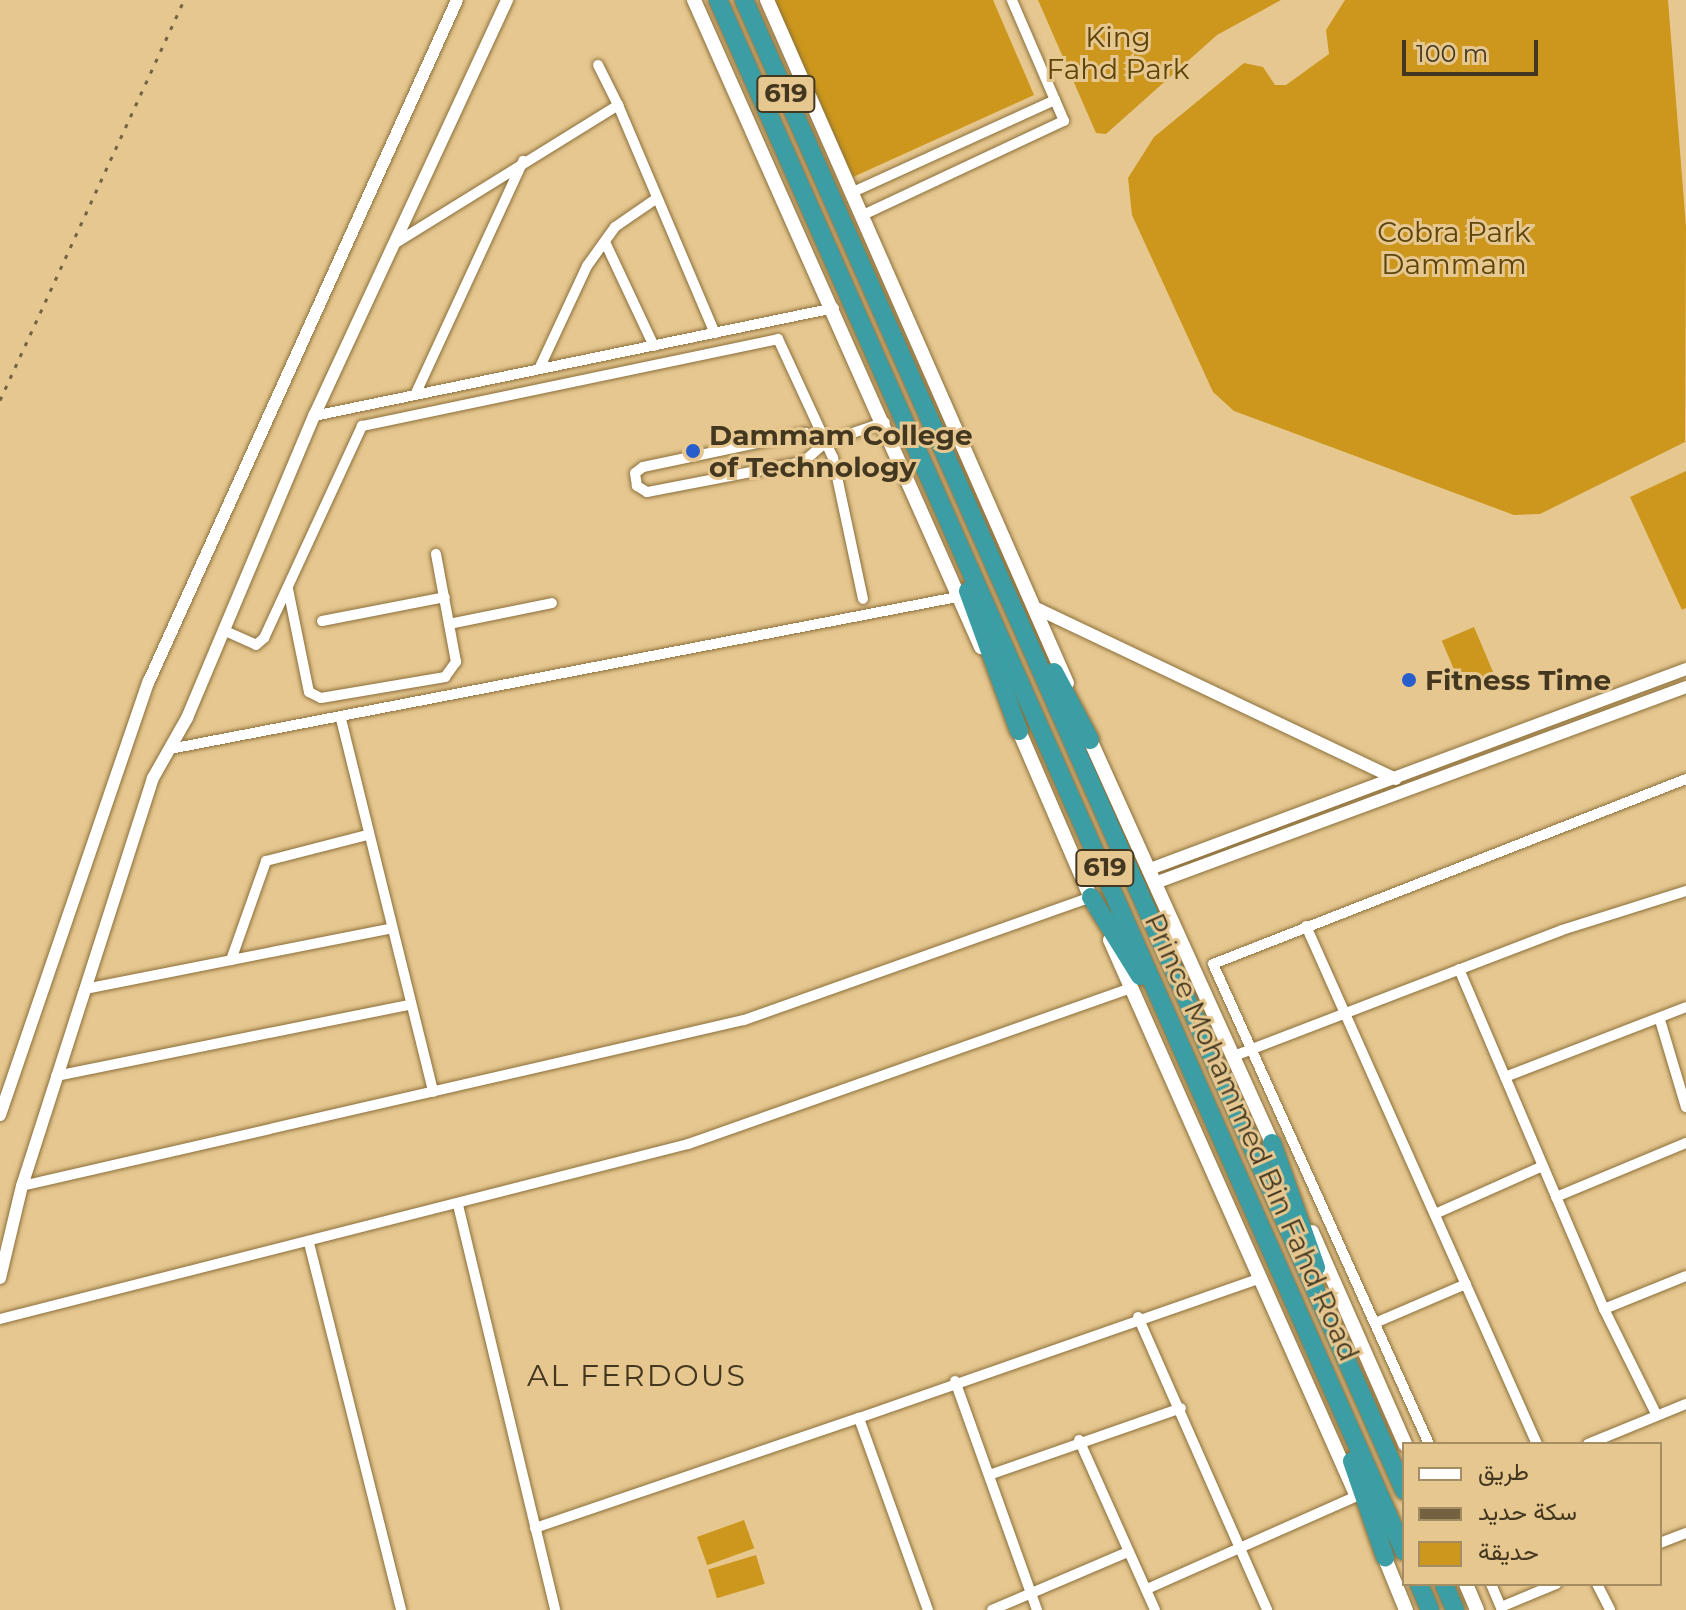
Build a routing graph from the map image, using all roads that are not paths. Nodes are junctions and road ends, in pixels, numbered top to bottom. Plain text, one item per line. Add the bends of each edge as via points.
1 (457, 0) edge
2 (507, 0) edge
3 (694, 0) edge
4 (718, 0) edge
5 (744, 0) edge
6 (767, 0) edge
7 (1012, 0) edge
8 (598, 65) dead end
9 (1055, 100) junction
10 (618, 105) junction
11 (523, 161) junction
12 (853, 192) junction
13 (657, 198) junction
14 (863, 215) junction
15 (605, 242) junction
16 (392, 245) junction
17 (834, 308) junction
18 (715, 333) junction
19 (654, 346) junction
20 (539, 369) junction
21 (415, 395) junction
22 (314, 416) junction
23 (885, 422) junction
24 (826, 442) junction
25 (913, 442) junction
26 (961, 484) junction
27 (436, 554) dead end
28 (288, 589) junction
29 (445, 597) junction
30 (957, 597) junction
31 (863, 599) dead end
32 (552, 603) dead end
33 (1038, 609) junction
34 (322, 621) dead end
35 (449, 624) junction
36 (223, 630) junction
37 (1686, 669) edge
38 (1686, 687) edge
39 (341, 719) junction
40 (1019, 731) junction
41 (1090, 740) junction
42 (170, 749) junction
43 (1395, 779) junction
44 (1686, 779) edge
45 (1408, 789) junction
46 (367, 835) junction
47 (1152, 876) junction
48 (1686, 891) edge
49 (1091, 897) junction
50 (1306, 926) junction
51 (389, 929) junction
52 (231, 960) junction
53 (1459, 969) junction
54 (1131, 988) junction
55 (85, 989) junction
56 (408, 1005) junction
57 (1686, 1007) edge
58 (1348, 1015) junction
59 (1660, 1020) junction
60 (1249, 1050) junction
61 (1234, 1056) junction
62 (1186, 1065) junction
63 (56, 1076) junction
64 (1505, 1077) junction
65 (433, 1092) junction
66 (1686, 1107) edge
67 (0, 1115) edge
68 (1272, 1143) junction
69 (1686, 1143) edge
70 (1543, 1166) junction
71 (22, 1186) junction
72 (1556, 1197) junction
73 (458, 1205) junction
74 (1435, 1214) junction
75 (309, 1243) junction
76 (1686, 1276) edge
77 (0, 1278) edge
78 (1258, 1279) junction
79 (1284, 1283) junction
80 (1466, 1284) junction
81 (1604, 1309) junction
82 (1138, 1317) junction
83 (0, 1319) edge
84 (1375, 1323) junction
85 (1353, 1371) junction
86 (955, 1381) junction
87 (1686, 1404) edge
88 (1181, 1408) junction
89 (1657, 1416) junction
90 (859, 1418) junction
91 (1079, 1440) junction
92 (1404, 1442) edge
93 (1428, 1442) edge
94 (1536, 1442) edge
95 (1593, 1442) edge
96 (992, 1474) junction
97 (1402, 1485) edge
98 (1357, 1496) junction
99 (535, 1528) junction
100 (1686, 1533) edge
101 (1662, 1542) edge
102 (1239, 1545) junction
103 (1402, 1547) edge
104 (1128, 1552) junction
105 (1385, 1557) junction
106 (1420, 1586) edge
107 (1445, 1586) edge
108 (1467, 1586) edge
109 (1492, 1586) edge
110 (1552, 1586) edge
111 (1598, 1586) edge
112 (1147, 1589) junction
113 (1032, 1593) junction
114 (1502, 1608) edge
115 (401, 1610) edge
116 (555, 1610) edge
117 (928, 1610) edge
118 (992, 1610) edge
119 (1037, 1610) edge
120 (1155, 1610) edge
121 (1267, 1610) edge
122 (1406, 1610) edge
123 (1430, 1610) edge
124 (1455, 1610) edge
125 (1477, 1610) edge
126 (1610, 1610) edge

1 - 67 street via 149,681
2 - 16 street
3 - 17 main road
4 - 25 highway, Prince Mohammed Bin Fahd Road / 619
5 - 26 highway, Prince Mohammed Bin Fahd Road / 619
6 - 12 main road
7 - 9 street
8 - 10 street
9 - 12 street
9 - 14 street via 1064,121
10 - 11 street
10 - 13 street
11 - 16 street
11 - 21 street
12 - 14 main road
13 - 15 street
13 - 18 street
14 - 33 main road
15 - 19 street
15 - 20 street
16 - 22 street
17 - 18 street
17 - 23 main road
18 - 19 street
19 - 20 street
20 - 21 street
21 - 22 street
22 - 36 street
23 - 24 street
23 - 30 main road
24 - 24 street via 805,433 643,467 635,473 637,486 647,492 803,462
24 - 28 street via 778,339 396,416 362,426
24 - 31 street
25 - 40 highway
25 - 62 highway, Prince Mohammed Bin Fahd Road / 619
26 - 41 highway
26 - 85 highway, Prince Mohammed Bin Fahd Road / 619 via 1206,1054
27 - 29 street
28 - 35 street via 309,692 321,698 445,677 456,662
28 - 36 street via 256,645
29 - 34 street
29 - 35 street
30 - 39 street
30 - 40 main road
32 - 35 street
33 - 41 main road
33 - 43 street
36 - 42 street
37 - 43 street
38 - 45 street
39 - 42 street
39 - 46 street
40 - 49 main road
41 - 47 main road
42 - 55 street via 135,829
43 - 45 street
43 - 47 street
44 - 50 street
45 - 47 street
46 - 51 street
46 - 52 street via 266,861
47 - 61 main road
48 - 53 street
49 - 54 main road
49 - 62 highway
49 - 65 street via 744,1020
50 - 58 street
50 - 60 street via 1213,964
51 - 52 street
51 - 56 street
52 - 55 street
53 - 58 street
53 - 64 street
54 - 73 street via 688,1144
54 - 78 main road
55 - 63 street
56 - 63 street
56 - 65 street
57 - 59 street
58 - 60 street
58 - 74 street
59 - 64 street
59 - 66 street
60 - 61 street
60 - 84 street
61 - 68 main road
62 - 79 highway, Prince Mohammed Bin Fahd Road / 619
63 - 71 street
64 - 70 street
65 - 71 street
68 - 85 highway
68 - 92 main road
69 - 72 street
70 - 72 street
70 - 74 street
71 - 77 street
72 - 81 street
73 - 75 street
73 - 99 street
74 - 80 street
75 - 83 street
75 - 115 street
76 - 81 street
78 - 82 street
78 - 98 main road
79 - 103 highway, Prince Mohammed Bin Fahd Road / 619
79 - 105 highway
80 - 84 street
80 - 94 street
81 - 89 street
82 - 86 street
82 - 88 street
84 - 93 street
85 - 97 highway, Prince Mohammed Bin Fahd Road / 619
86 - 90 street
86 - 96 street
87 - 89 street
88 - 91 street
88 - 102 street
89 - 95 street
90 - 99 street
90 - 117 street
91 - 96 street
91 - 104 street
96 - 113 street
98 - 102 street
98 - 105 main road
99 - 116 street
100 - 101 street
102 - 112 street
102 - 121 street
104 - 112 street
104 - 113 street
105 - 122 main road
106 - 123 highway
107 - 124 highway
108 - 125 main road
109 - 114 street
110 - 114 street
111 - 126 street
112 - 120 street
113 - 118 street
113 - 119 street

